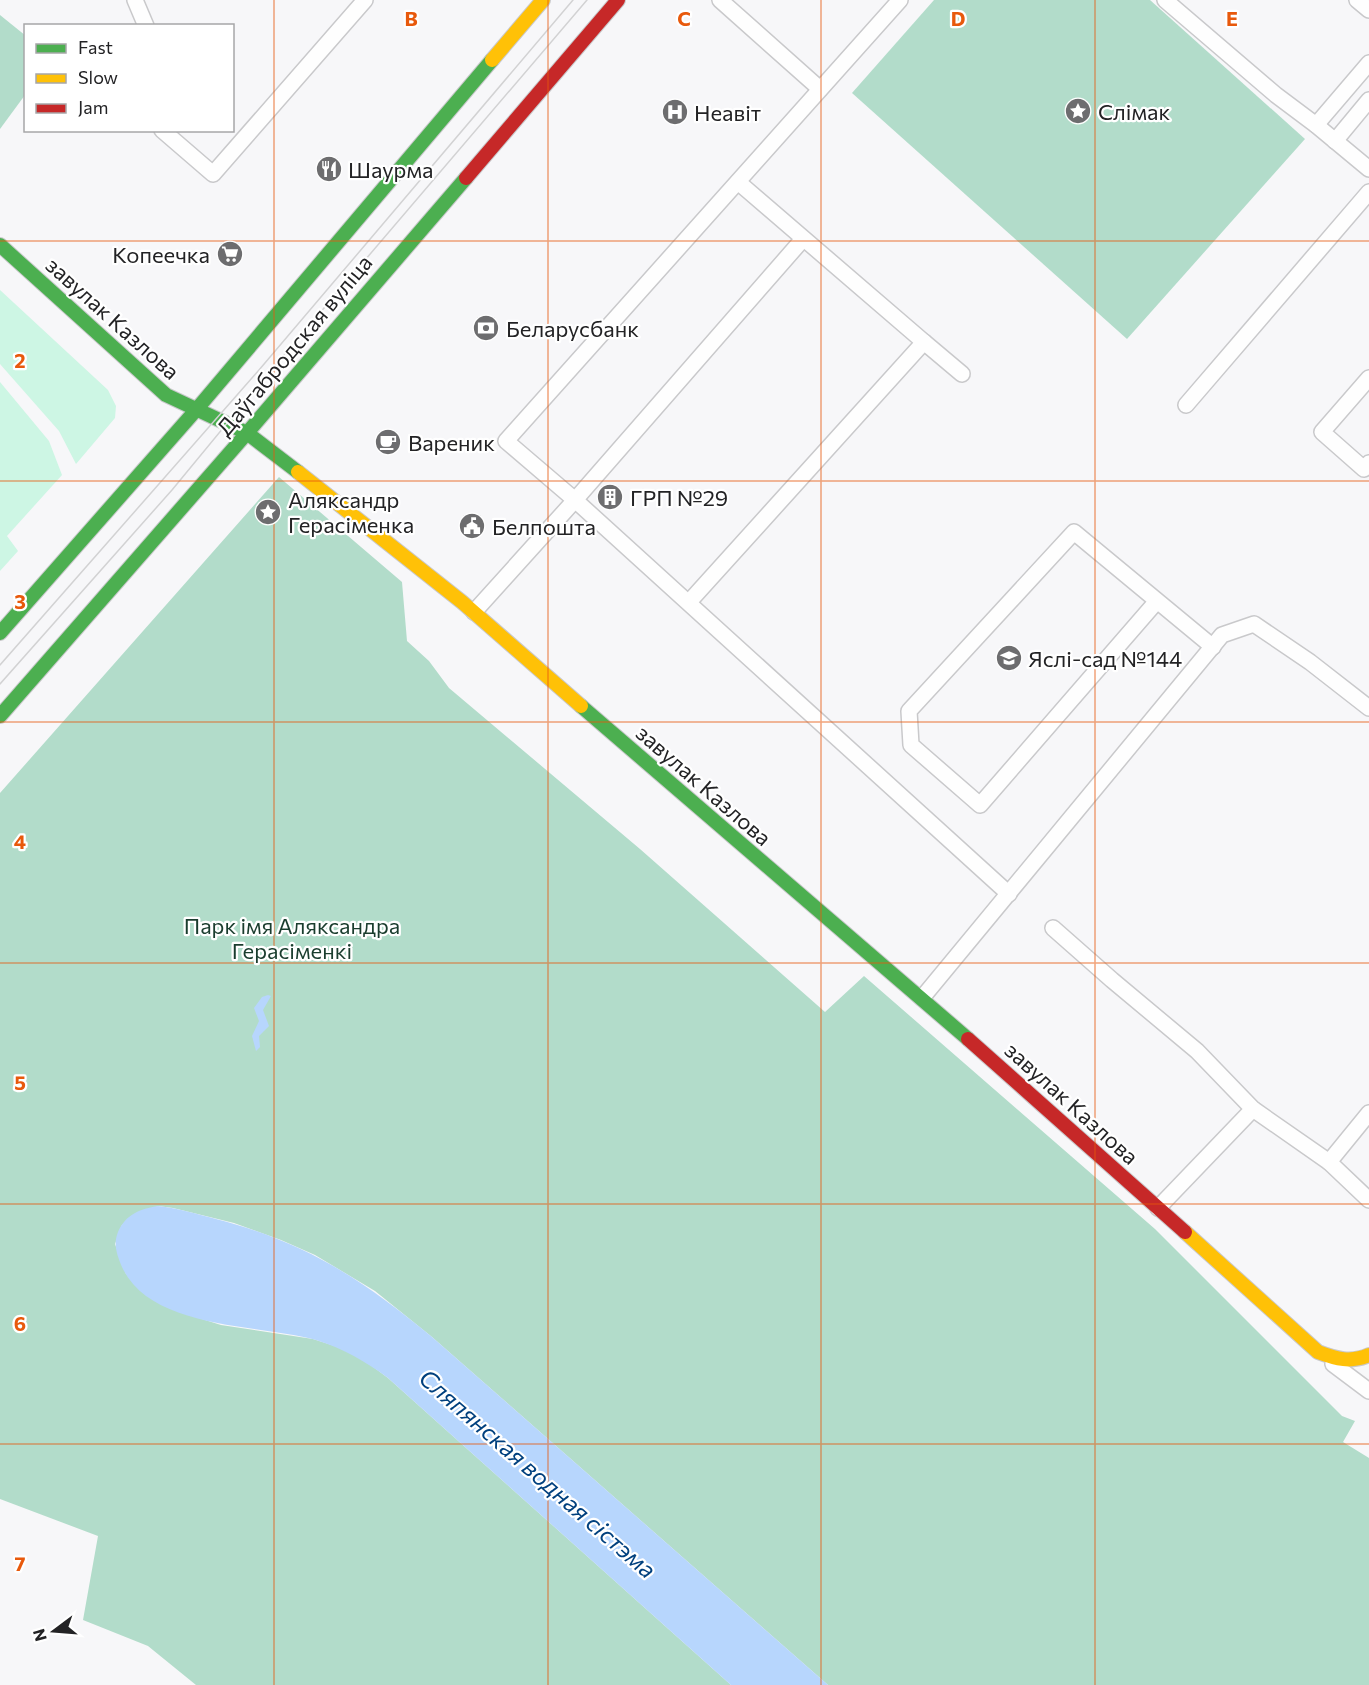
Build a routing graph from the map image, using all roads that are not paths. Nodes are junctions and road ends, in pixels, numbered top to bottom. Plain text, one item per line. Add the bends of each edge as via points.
1 (135, 0) edge
2 (364, 0) edge
3 (543, 0) edge
4 (618, 0) edge
5 (720, 0) edge
6 (900, 0) edge
7 (1165, 0) edge
8 (1357, 0) edge
9 (1369, 10) edge
10 (145, 24) edge
11 (1369, 63) edge
12 (820, 89) junction
13 (1369, 100) edge
14 (1316, 125) junction
15 (164, 132) edge
16 (1335, 141) junction
17 (1369, 169) edge
18 (738, 182) junction
19 (1369, 192) edge
20 (803, 238) junction
21 (0, 244) edge
22 (924, 342) junction
23 (962, 374) dead end
24 (1369, 378) edge
25 (1186, 405) dead end
26 (196, 410) junction
27 (247, 433) junction
28 (1369, 463) edge
29 (576, 500) junction
30 (1157, 601) junction
31 (689, 602) junction
32 (474, 612) junction
33 (0, 633) edge
34 (1213, 647) junction
35 (1369, 708) edge
36 (0, 716) edge
37 (1009, 894) junction
38 (1053, 928) dead end
39 (922, 998) junction
40 (1254, 1109) junction
41 (1369, 1113) edge
42 (1329, 1162) junction
43 (1369, 1200) edge
44 (1158, 1208) junction
45 (1318, 1353) junction
46 (1369, 1355) edge
47 (1369, 1391) edge

1 - 10 lane
2 - 15 lane via 213,174
3 - 26 main road, Даўгабродская вуліца
4 - 27 main road, Даўгабродская вуліца
5 - 12 lane
6 - 12 lane
7 - 14 lane
8 - 9 lane
11 - 14 lane
12 - 18 lane
13 - 16 lane
14 - 16 lane
16 - 17 lane
18 - 20 lane
18 - 29 lane via 506,441
19 - 25 lane
20 - 22 lane
20 - 29 lane
21 - 26 main road, завулак Казлова via 166,395
22 - 23 lane
22 - 31 lane
24 - 28 lane via 1322,432 1364,469
26 - 27 main road, завулак Казлова
26 - 33 main road, Даўгабродская вуліца
27 - 32 main road, завулак Казлова
27 - 36 main road, Даўгабродская вуліца
29 - 31 lane
29 - 32 lane
30 - 30 lane via 1074,532 909,711 910,745 980,805
30 - 34 lane
31 - 37 lane
32 - 39 main road, завулак Казлова
34 - 35 lane via 1222,635 1254,624
34 - 37 lane
37 - 39 lane
38 - 40 lane via 1197,1051
39 - 44 main road, завулак Казлова
40 - 42 lane
40 - 44 lane
41 - 42 lane
42 - 43 lane
44 - 45 main road, завулак Казлова
45 - 46 main road, завулак Казлова via 1343,1361
45 - 47 lane

